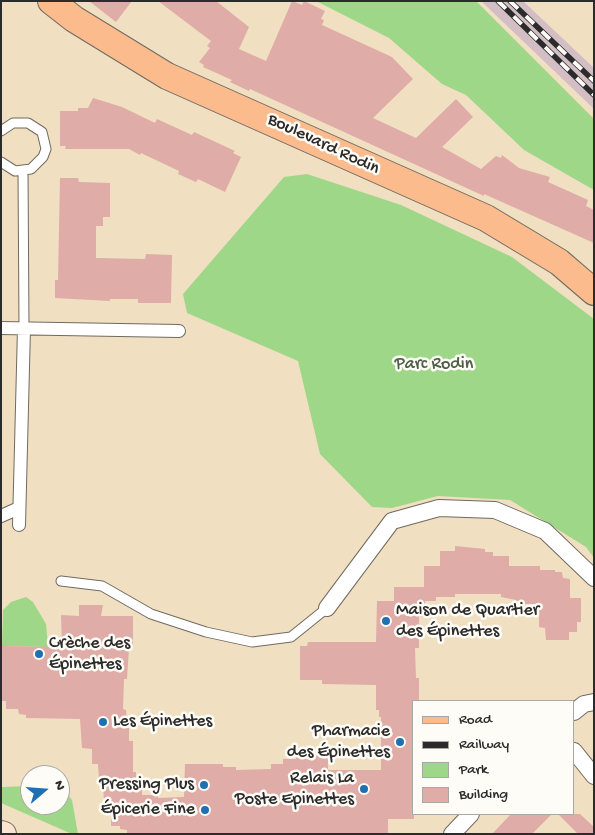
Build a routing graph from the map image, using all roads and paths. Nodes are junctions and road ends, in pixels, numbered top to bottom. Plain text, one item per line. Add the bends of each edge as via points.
1 (51, 1) edge
2 (1, 131) edge
3 (1, 162) edge
4 (23, 172) junction
5 (594, 292) edge
6 (1, 328) edge
7 (24, 328) junction
8 (179, 331) dead end
9 (19, 508) junction
10 (1, 516) edge
11 (19, 525) dead end
12 (594, 578) edge
13 (61, 581) dead end
14 (327, 608) joint
15 (594, 702) edge
16 (575, 711) edge
17 (575, 752) edge
18 (594, 776) edge
19 (470, 815) edge
20 (452, 834) edge

1 - 5 main road, Boulevard Rodin via 74,19 168,76 486,218 559,262
2 - 4 lane via 20,121 36,126 42,132 45,140 43,157 38,164
3 - 4 lane via 14,171
4 - 7 lane
6 - 7 street
7 - 8 street
7 - 9 street
9 - 10 street
9 - 11 street
12 - 14 street via 545,531 495,510 439,508 392,521
13 - 14 lane via 102,586 151,614 206,632 252,642 291,637
15 - 16 street via 584,704
17 - 18 street
19 - 20 street

